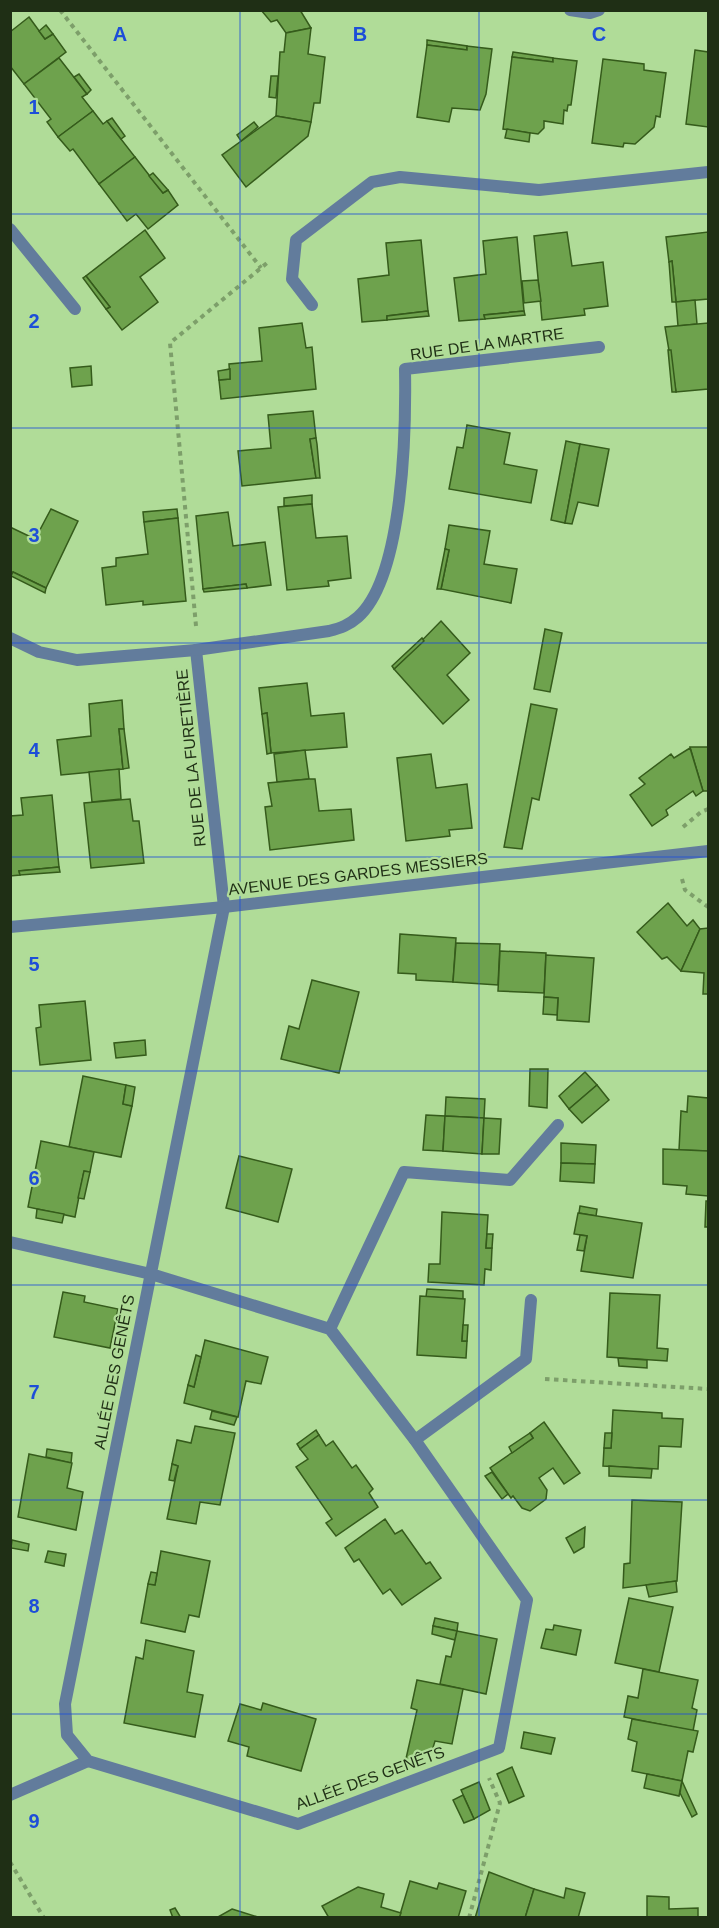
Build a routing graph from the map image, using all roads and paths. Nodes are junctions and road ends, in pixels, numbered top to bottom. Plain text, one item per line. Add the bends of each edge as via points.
1 (60, 10) edge
2 (570, 10) edge
3 (599, 10) edge
4 (708, 172) edge
5 (10, 229) edge
6 (296, 240) junction
7 (261, 268) junction
8 (312, 305) dead end
9 (75, 309) dead end
10 (599, 347) dead end
11 (10, 639) edge
12 (196, 650) junction
13 (708, 809) edge
14 (680, 831) dead end
15 (708, 851) edge
16 (681, 874) dead end
17 (224, 907) junction
18 (708, 907) edge
19 (10, 927) edge
20 (558, 1125) dead end
21 (10, 1242) edge
22 (151, 1274) junction
23 (531, 1300) dead end
24 (330, 1329) junction
25 (526, 1359) junction
26 (708, 1389) edge
27 (415, 1440) junction
28 (480, 1755) junction
29 (88, 1761) junction
30 (10, 1795) edge
31 (10, 1862) edge
32 (44, 1917) edge
33 (469, 1917) edge

1 - 7 path
2 - 3 street
4 - 6 street via 539,190 400,177 372,182
5 - 9 street
6 - 7 path
6 - 8 street via 292,279
7 - 12 path via 170,343 197,622
10 - 12 street, RUE DE LA MARTRE via 405,369 402,483 380,586 360,616 329,631
11 - 12 street, RUE DE LA FURETIÈRE via 39,652 77,660
12 - 17 street, RUE DE LA FURETIÈRE
13 - 14 path
15 - 17 street, AVENUE DES GARDES MESSIERS
16 - 18 path via 686,890
17 - 19 street, AVENUE DES GARDES MESSIERS
17 - 22 street, ALLÉE DES GENÊTS
20 - 24 street via 510,1180 404,1172
21 - 22 street
22 - 24 street
22 - 29 street, ALLÉE DES GENÊTS via 65,1704 67,1735
23 - 25 street
24 - 27 street, ALLÉE DES GENÊTS
25 - 26 path via 539,1378
25 - 27 street
27 - 28 street, ALLÉE DES GENÊTS via 527,1599 499,1748
28 - 29 street, ALLÉE DES GENÊTS via 298,1824
28 - 33 path via 500,1803
29 - 30 street
31 - 32 path

